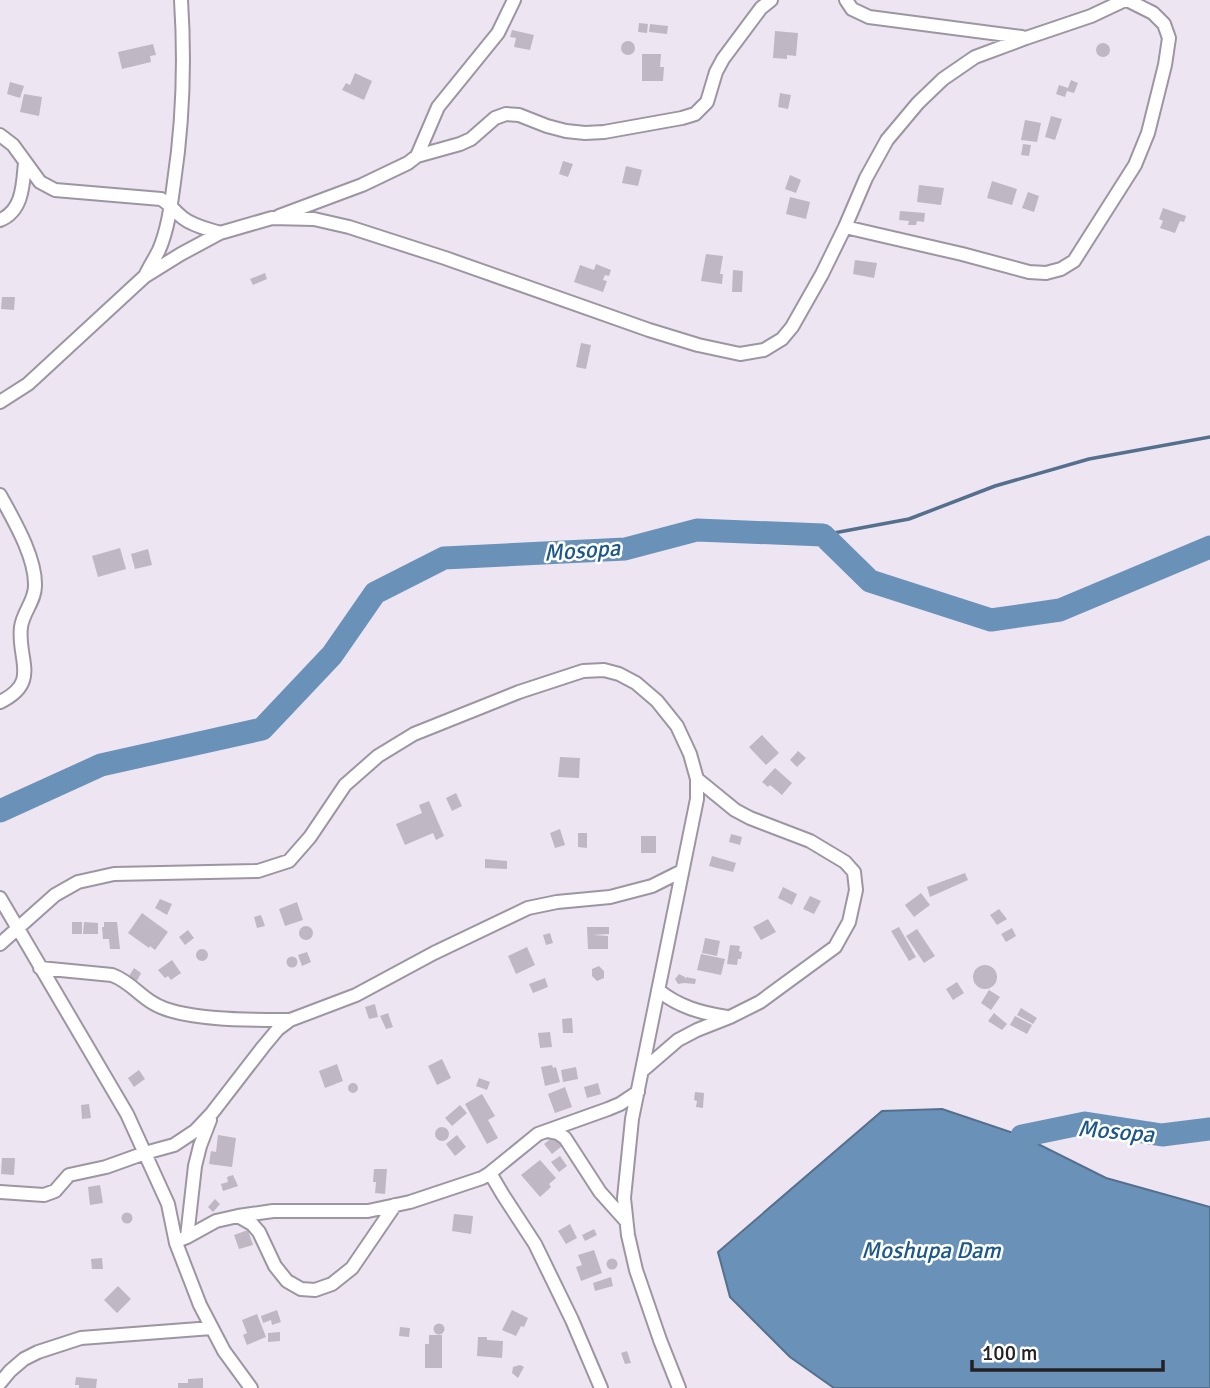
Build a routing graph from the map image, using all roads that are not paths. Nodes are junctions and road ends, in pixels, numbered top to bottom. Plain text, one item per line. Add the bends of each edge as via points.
1 (181, 0) edge
2 (514, 0) edge
3 (846, 0) edge
4 (1126, 0) edge
5 (762, 3) edge
6 (1026, 38) junction
7 (0, 135) edge
8 (417, 156) junction
9 (25, 162) junction
10 (171, 205) junction
11 (272, 218) junction
12 (0, 220) edge
13 (845, 227) junction
14 (220, 233) junction
15 (144, 277) junction
16 (0, 402) edge
17 (0, 495) edge
18 (0, 702) edge
19 (696, 779) junction
20 (682, 871) junction
21 (0, 898) edge
22 (18, 930) junction
23 (0, 944) edge
24 (40, 968) junction
25 (658, 990) junction
26 (730, 1017) junction
27 (290, 1020) junction
28 (642, 1071) junction
29 (638, 1092) junction
30 (212, 1113) junction
31 (548, 1130) junction
32 (145, 1153) junction
33 (490, 1173) junction
34 (0, 1192) edge
35 (395, 1205) junction
36 (238, 1216) junction
37 (627, 1221) junction
38 (182, 1240) junction
39 (212, 1328) junction
40 (0, 1383) edge
41 (251, 1388) edge
42 (601, 1388) edge
43 (679, 1388) edge

1 - 10 street via 180,135
2 - 8 street via 498,33 438,107
3 - 6 street via 852,9 869,17
4 - 6 street
4 - 13 street via 1164,24 1169,38 1165,65 1136,165 1074,261 1046,273 1029,272
5 - 8 street via 723,59 706,102 695,114 585,133 506,114 471,139
6 - 13 street via 975,57 918,103 887,140
7 - 9 street
8 - 11 street via 362,186
9 - 10 street via 40,182 55,190 161,199
9 - 12 street via 22,192 14,211
10 - 14 street via 183,218
10 - 15 street via 158,251
11 - 13 street via 349,226 649,330 740,354 764,350 792,327
11 - 14 street
14 - 15 street
15 - 16 street via 28,384
17 - 18 street via 20,531 35,586 21,628 26,671 22,684
19 - 20 street via 697,799
19 - 22 street via 677,726 657,701 619,674 583,671 414,734 378,756 345,785 289,861 258,871 97,877 55,895
19 - 26 street via 735,810 810,841 854,872 856,890 849,922 835,947 760,1002
20 - 25 street
20 - 27 street via 652,886 610,897 528,908 356,995
21 - 22 street
22 - 23 street
22 - 24 street
24 - 27 street via 113,975 153,1004 192,1015
24 - 32 street via 127,1114
25 - 26 street via 692,1010
25 - 28 street
26 - 28 street via 678,1040
27 - 30 street
28 - 29 street
29 - 31 street via 620,1104
29 - 37 street via 624,1198
30 - 32 street via 174,1145
30 - 38 street via 195,1166
31 - 33 street
31 - 37 street via 565,1138 600,1192
32 - 34 street via 69,1175 55,1191 44,1195
32 - 38 street
33 - 35 street
33 - 42 street via 535,1244
35 - 36 street via 368,1211 273,1211
35 - 36 street via 352,1268 332,1284 315,1290 286,1281 259,1232
36 - 38 street via 216,1221
37 - 43 street via 636,1270
38 - 39 street via 200,1305
39 - 40 street via 82,1338 24,1359
39 - 41 street

